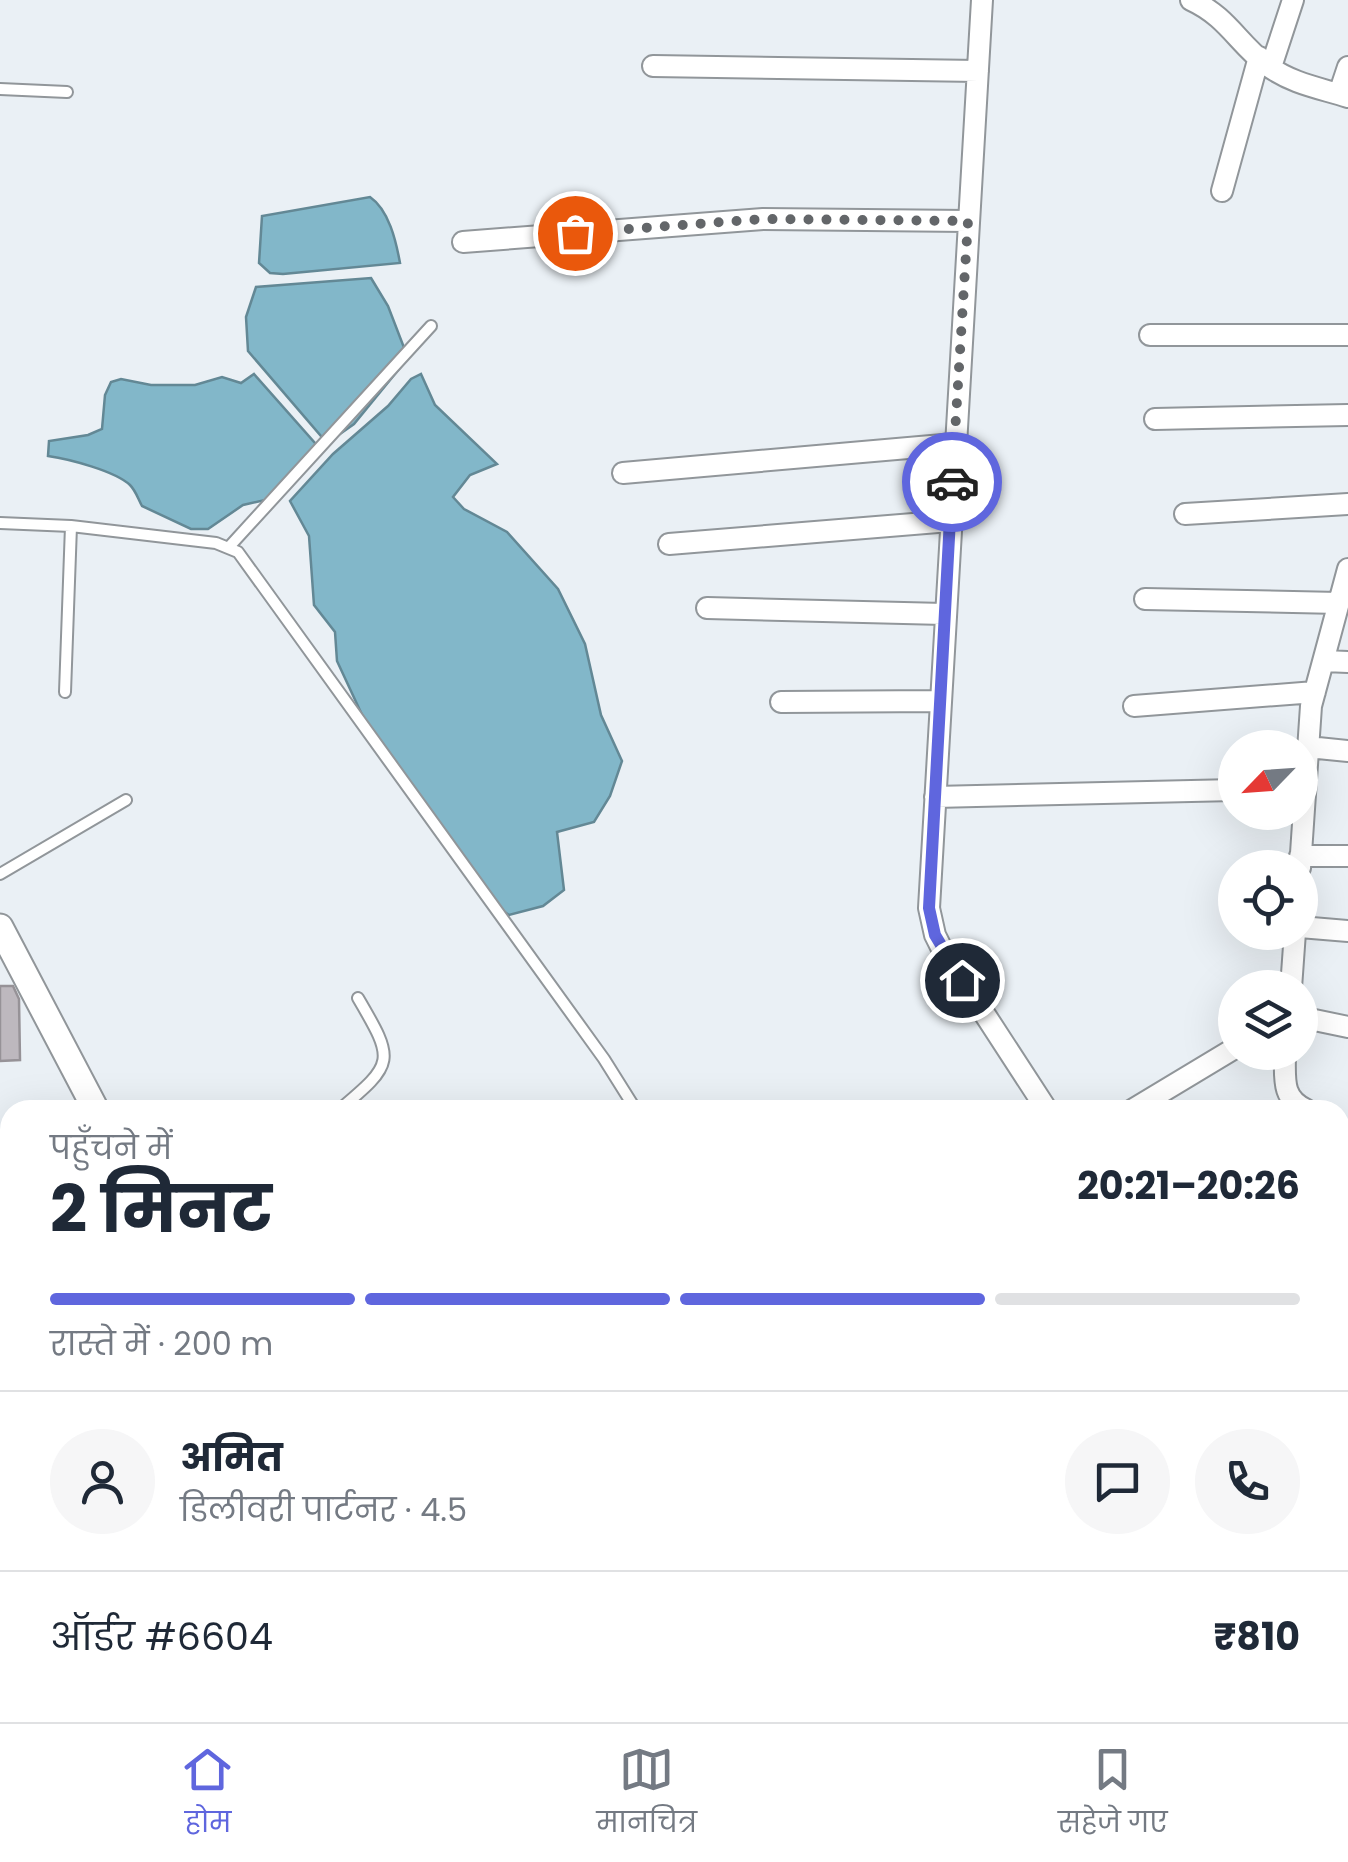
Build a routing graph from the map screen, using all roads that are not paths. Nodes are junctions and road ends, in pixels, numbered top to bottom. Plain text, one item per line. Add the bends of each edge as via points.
1 (982, 0) edge
2 (1191, 0) edge
3 (1292, 0) edge
4 (1264, 62) junction
5 (653, 66) dead end
6 (1348, 67) edge
7 (978, 71) junction
8 (0, 89) edge
9 (67, 92) dead end
10 (1344, 96) edge
11 (1222, 191) dead end
12 (968, 221) junction
13 (463, 242) dead end
14 (432, 326) dead end
15 (1150, 335) dead end
16 (1348, 335) edge
17 (1348, 415) edge
18 (1154, 420) dead end
19 (954, 444) junction
20 (623, 473) dead end
21 (1348, 504) edge
22 (1184, 514) dead end
23 (950, 521) junction
24 (0, 523) edge
25 (72, 526) junction
26 (669, 544) dead end
27 (228, 546) junction
28 (1348, 569) edge
29 (1144, 598) dead end
30 (1339, 603) junction
31 (707, 608) dead end
32 (944, 614) junction
33 (1324, 660) junction
34 (1348, 662) edge
35 (65, 692) dead end
36 (1315, 692) junction
37 (940, 701) junction
38 (781, 702) dead end
39 (1134, 706) dead end
40 (1310, 730) edge
41 (1318, 748) edge
42 (1348, 750) edge
43 (1218, 790) edge
44 (935, 797) junction
45 (126, 800) dead end
46 (1348, 856) edge
47 (1318, 860) edge
48 (0, 874) edge
49 (0, 927) edge
50 (1318, 930) edge
51 (1348, 931) edge
52 (358, 998) dead end
53 (1318, 1021) edge
54 (1348, 1027) edge
55 (1218, 1058) edge
56 (1286, 1070) edge
57 (91, 1100) edge
58 (351, 1100) edge
59 (630, 1100) edge
60 (1041, 1100) edge
61 (1149, 1100) edge
62 (1292, 1100) edge

1 - 7 street
2 - 4 street via 1212,10
3 - 4 street
4 - 10 street via 1300,84
4 - 11 street
5 - 7 street
6 - 10 street
7 - 12 street
8 - 9 lane
12 - 13 street via 763,219
12 - 19 street
14 - 27 lane
15 - 16 street
17 - 18 street
19 - 20 street
19 - 23 street
21 - 22 street
23 - 26 street
23 - 32 street
24 - 25 lane
25 - 27 lane
25 - 35 lane
27 - 59 lane via 246,560
28 - 30 street
29 - 30 street
30 - 33 street
31 - 32 street
32 - 37 street
33 - 34 street
33 - 36 street
36 - 39 street
36 - 40 street
37 - 38 street
37 - 44 street
41 - 42 street
43 - 44 street
44 - 60 street via 929,908 935,935
45 - 48 lane
46 - 47 street
49 - 57 street
50 - 51 street
52 - 58 lane via 386,1054 375,1080
53 - 54 street
55 - 61 street
56 - 62 street

